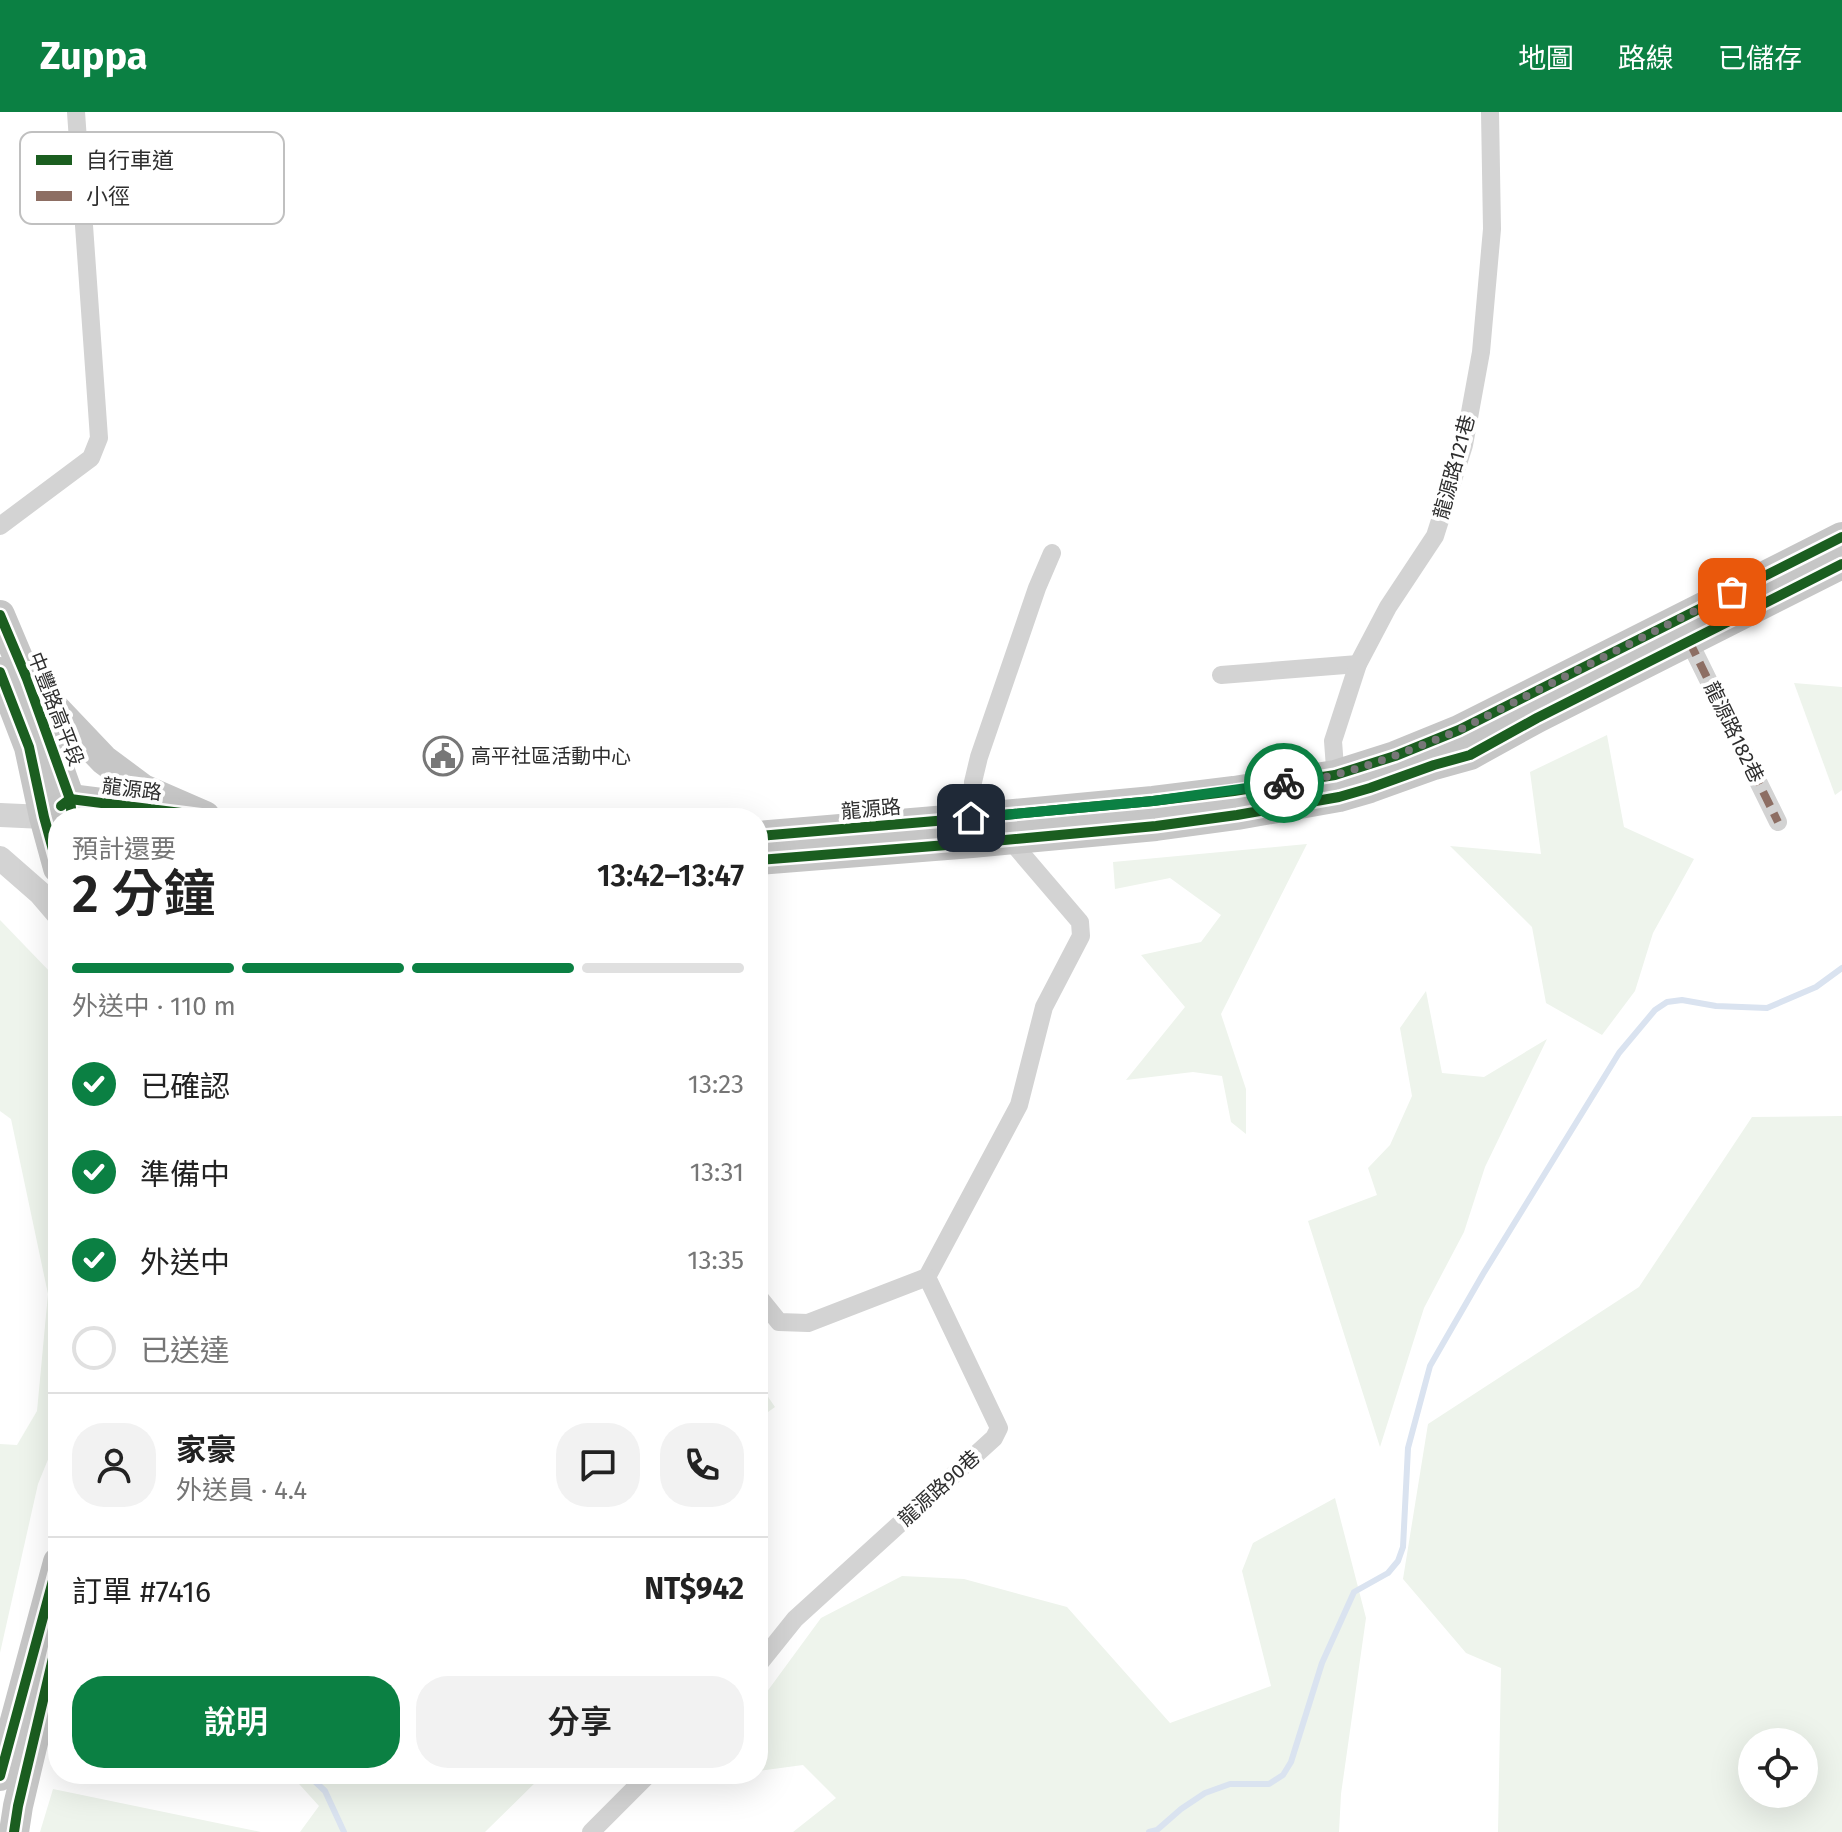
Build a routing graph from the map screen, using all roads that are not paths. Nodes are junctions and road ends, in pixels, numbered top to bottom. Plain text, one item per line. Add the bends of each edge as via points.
1 (76, 112) edge
2 (1490, 112) edge
3 (77, 132) edge
4 (84, 224) edge
5 (0, 526) edge
6 (1842, 537) edge
7 (1052, 553) dead end
8 (1842, 564) edge
9 (0, 615) edge
10 (1689, 641) junction
11 (1358, 664) junction
12 (1221, 675) dead end
13 (9, 690) edge
14 (1337, 786) junction
15 (58, 808) edge
16 (190, 808) edge
17 (48, 814) edge
18 (0, 815) edge
19 (1778, 822) dead end
20 (972, 831) junction
21 (768, 836) edge
22 (1010, 840) junction
23 (0, 858) edge
24 (768, 859) edge
25 (48, 902) edge
26 (927, 1277) junction
27 (768, 1308) edge
28 (48, 1620) edge
29 (768, 1653) edge
30 (48, 1658) edge
31 (38, 1678) junction
32 (0, 1776) edge
33 (639, 1784) edge
34 (14, 1832) edge
35 (591, 1832) edge

1 - 3 street
2 - 11 street, 龍源路121巷 via 1491,245 1481,352 1464,445 1435,536
4 - 5 street via 99,438 91,458
6 - 14 main road, 龍源路
7 - 20 street via 979,757
8 - 10 main road
9 - 13 main road, 中豐路高平段
10 - 14 main road via 1470,755 1370,788
10 - 19 street, 龍源路182巷
11 - 12 street
11 - 14 street, 龍源路121巷 via 1333,741
13 - 15 main road, 中豐路高平段
13 - 16 main road via 143,789
14 - 20 main road, 龍源路 via 1166,799
14 - 22 main road via 1224,817
17 - 18 street
20 - 21 main road, 龍源路
20 - 22 main road
20 - 24 main road
22 - 26 street via 1080,922 1081,936 1044,1007 1019,1105
23 - 25 street
26 - 27 street via 808,1323 779,1322
26 - 29 street, 龍源路90巷 via 999,1428 795,1619
28 - 31 main road
30 - 31 main road
31 - 32 main road
31 - 34 main road
33 - 35 street

